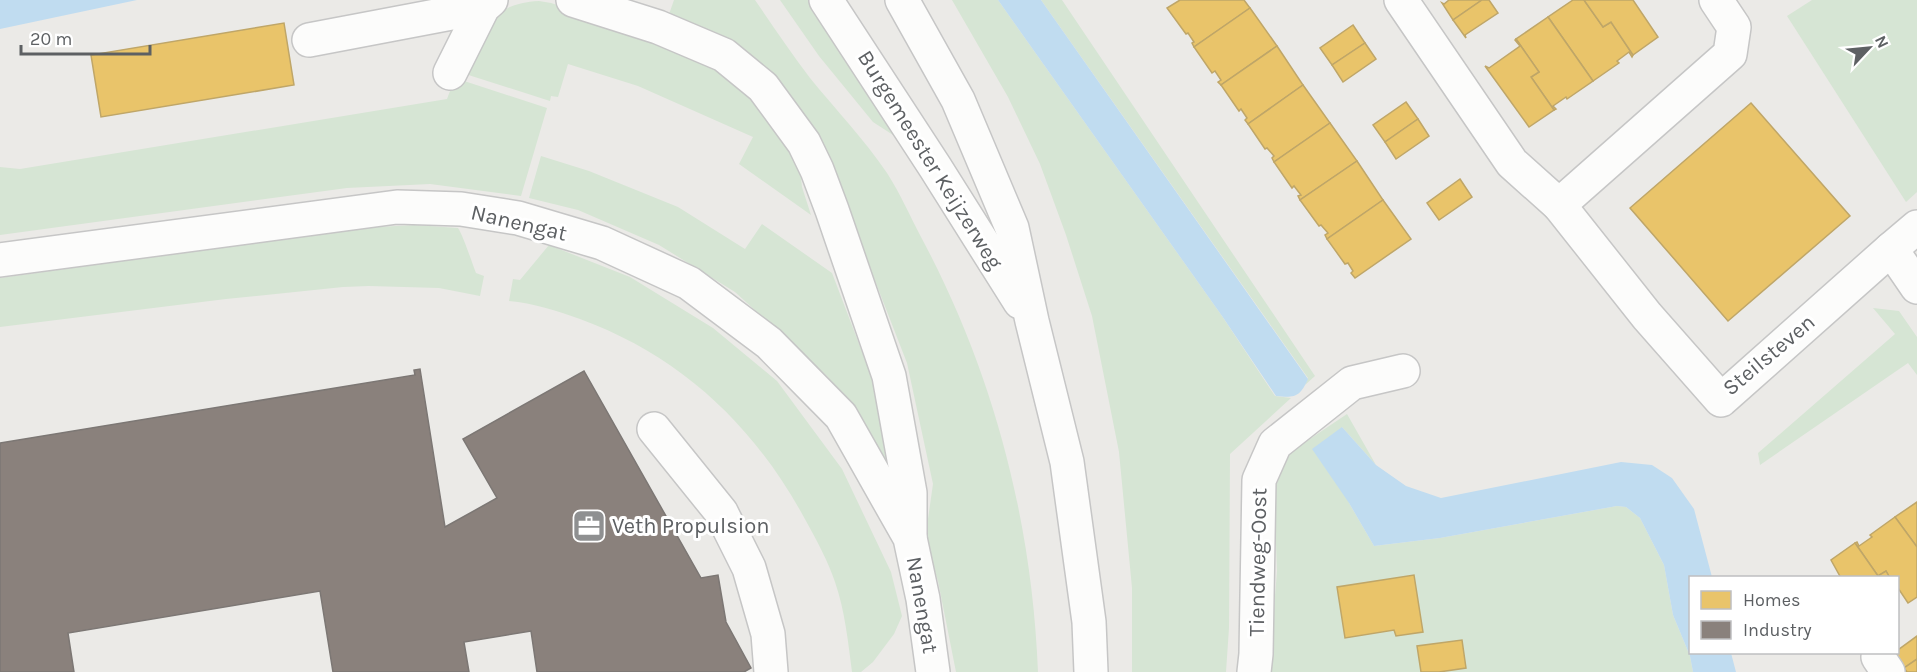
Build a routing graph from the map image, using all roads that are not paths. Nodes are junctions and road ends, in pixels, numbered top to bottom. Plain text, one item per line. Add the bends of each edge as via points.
1 (573, 0) edge
2 (826, 0) edge
3 (902, 0) edge
4 (1401, 0) edge
5 (1716, 0) edge
6 (487, 4) edge
7 (309, 40) dead end
8 (450, 73) dead end
9 (1559, 205) junction
10 (1917, 226) edge
11 (1891, 249) junction
12 (0, 260) edge
13 (1917, 287) edge
14 (1032, 321) junction
15 (1403, 371) dead end
16 (654, 429) dead end
17 (910, 538) junction
18 (771, 672) edge
19 (933, 672) edge
20 (1091, 672) edge
21 (1254, 672) edge

1 - 17 street, Nanengat via 658,27 724,55 763,87 804,143 818,170 889,376 910,493
2 - 14 street, Burgemeester Keijzerweg
3 - 14 street, Burgemeester Keijzerweg via 958,100 1012,228
4 - 9 street, Steilsteven via 1512,163
5 - 9 street via 1734,27 1730,54
6 - 7 street
6 - 8 street
9 - 11 street, Steilsteven via 1647,316 1721,400
10 - 11 street
11 - 13 street
12 - 17 street, Nanengat via 397,207 461,209 518,218 602,243 689,283 770,343 841,417
14 - 20 street, Burgemeester Keijzerweg via 1067,462 1089,621
15 - 21 street, Tiendweg-Oost via 1352,383 1275,444 1259,480
16 - 18 street via 721,512 749,568 768,634
17 - 19 street, Nanengat

